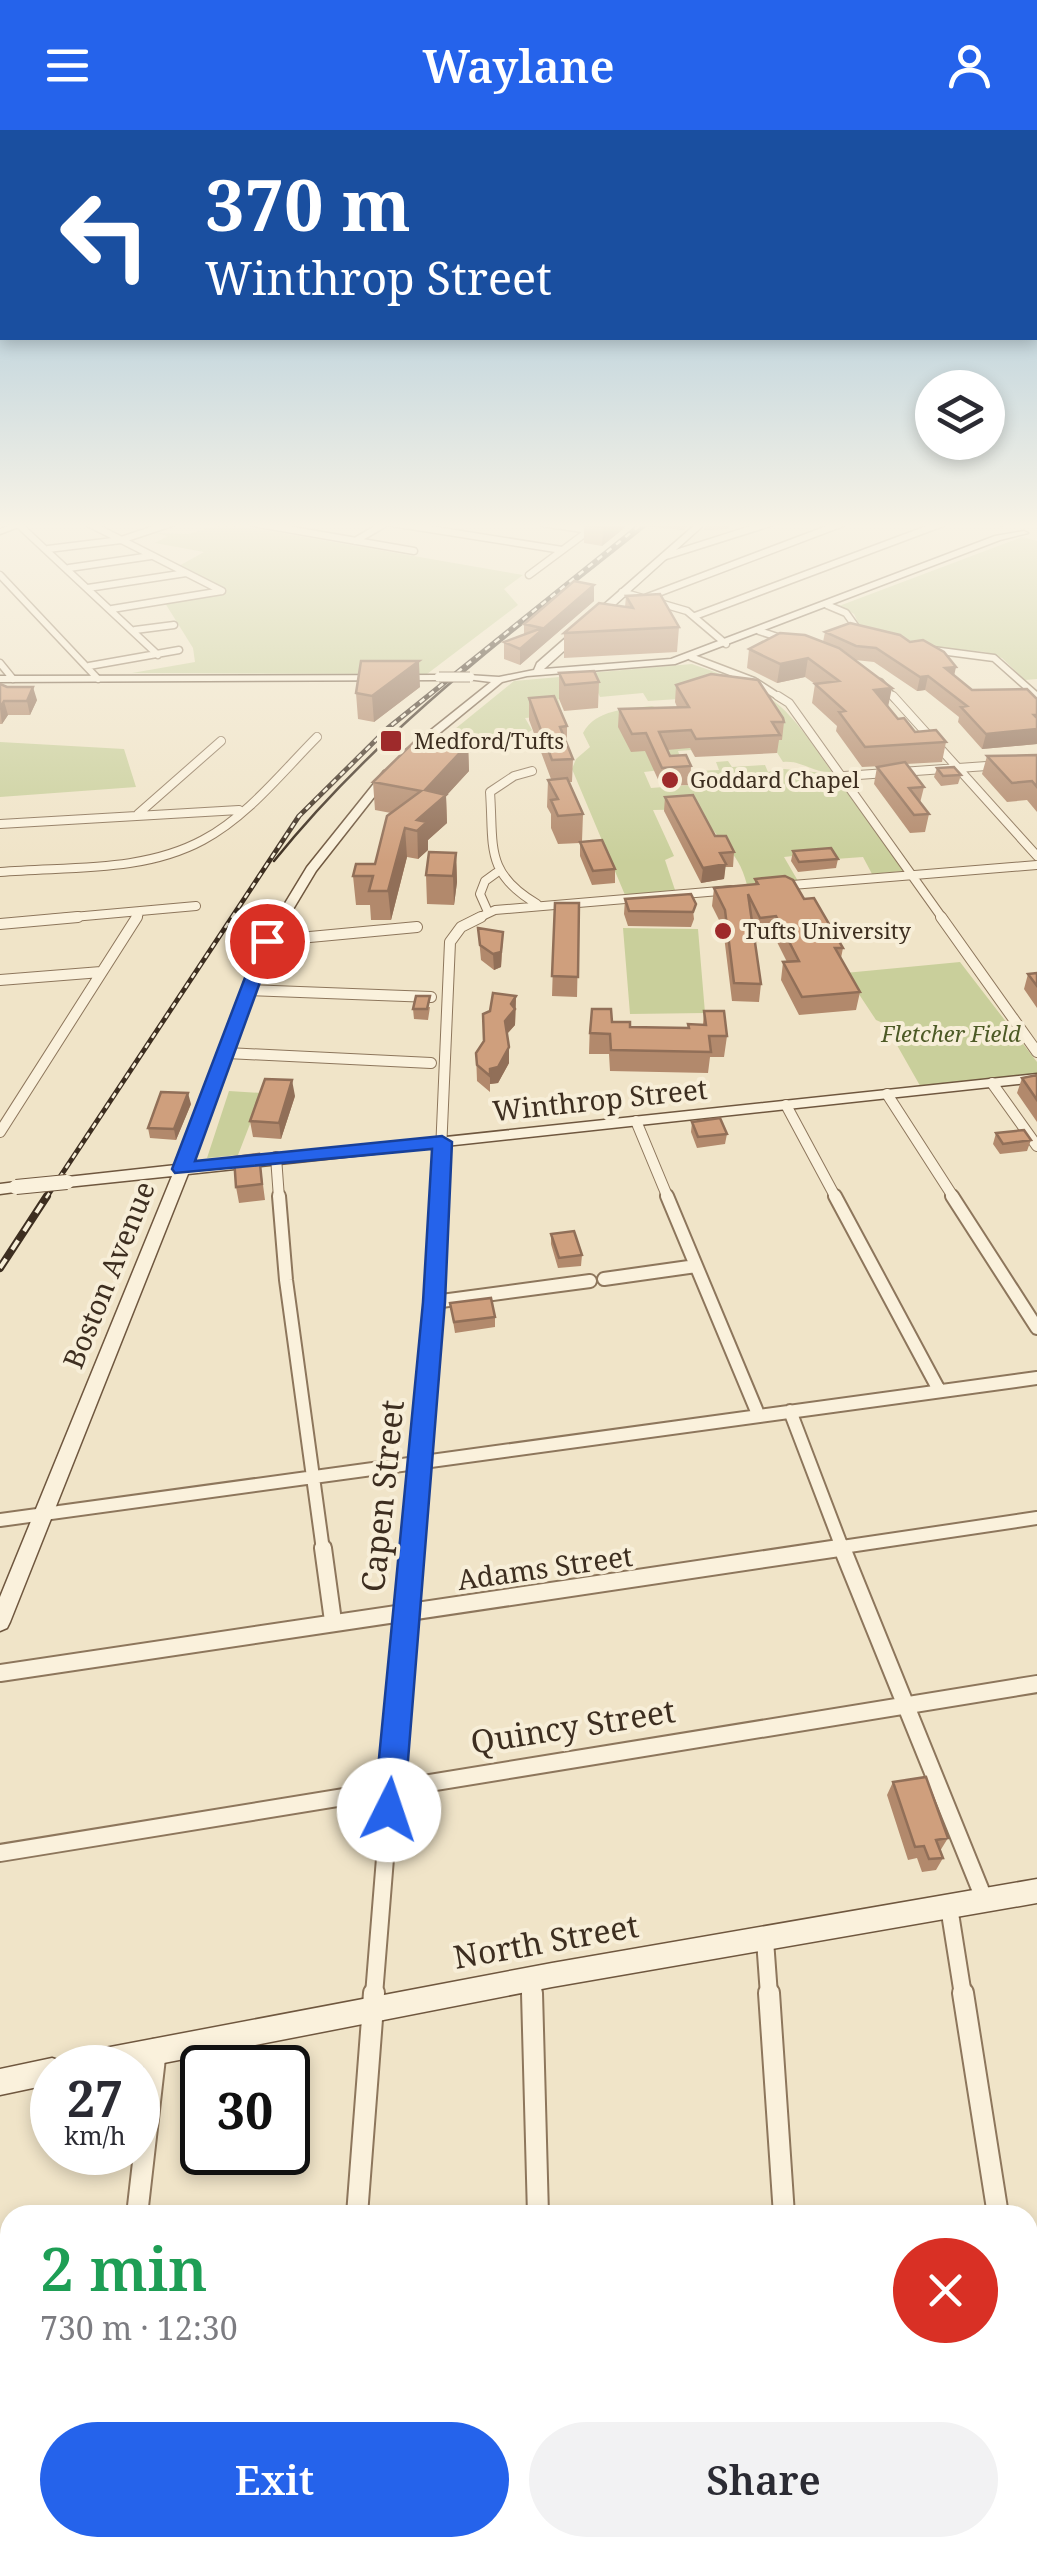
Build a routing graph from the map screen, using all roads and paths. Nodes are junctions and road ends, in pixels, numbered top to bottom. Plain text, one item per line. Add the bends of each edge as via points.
1 (60, 636) edge
2 (141, 636) edge
3 (572, 636) edge
4 (712, 636) edge
5 (746, 636) edge
6 (775, 636) edge
7 (726, 644) junction
8 (806, 646) edge
9 (913, 647) edge
10 (179, 650) dead end
11 (158, 654) junction
12 (691, 657) junction
13 (0, 663) edge
14 (89, 666) junction
15 (538, 672) junction
16 (872, 678) edge
17 (0, 679) edge
18 (14, 679) junction
19 (98, 679) junction
20 (499, 680) junction
21 (1037, 696) edge
22 (317, 738) dead end
23 (221, 741) dead end
24 (1008, 765) edge
25 (959, 768) junction
26 (532, 771) dead end
27 (844, 776) junction
28 (240, 810) junction
29 (138, 814) junction
30 (0, 824) edge
31 (1036, 863) edge
32 (0, 872) edge
33 (496, 873) junction
34 (913, 874) junction
35 (768, 887) edge
36 (743, 889) edge
37 (540, 905) junction
38 (196, 906) dead end
39 (140, 912) junction
40 (488, 912) junction
41 (0, 924) edge
42 (417, 927) dead end
43 (267, 941) junction
44 (100, 972) junction
45 (0, 980) edge
46 (248, 990) junction
47 (431, 997) edge
48 (1037, 1052) edge
49 (227, 1053) junction
50 (430, 1063) dead end
51 (1037, 1078) edge
52 (992, 1083) junction
53 (887, 1094) junction
54 (786, 1105) junction
55 (636, 1121) junction
56 (0, 1132) edge
57 (442, 1142) junction
58 (1037, 1146) edge
59 (276, 1157) junction
60 (182, 1169) junction
61 (8, 1188) edge
62 (696, 1266) junction
63 (434, 1302) junction
64 (1037, 1328) edge
65 (1037, 1378) edge
66 (939, 1390) junction
67 (790, 1411) junction
68 (758, 1414) junction
69 (420, 1460) junction
70 (313, 1475) junction
71 (43, 1515) junction
72 (1037, 1518) edge
73 (0, 1520) edge
74 (843, 1549) junction
75 (403, 1615) junction
76 (333, 1621) junction
77 (0, 1622) edge
78 (0, 1673) edge
79 (1037, 1684) edge
80 (902, 1705) junction
81 (390, 1786) junction
82 (0, 1852) edge
83 (1037, 1891) edge
84 (985, 1901) junction
85 (950, 1906) junction
86 (765, 1940) junction
87 (532, 1979) junction
88 (373, 2010) junction
89 (160, 2048) edge
90 (30, 2076) edge
91 (0, 2082) edge
92 (142, 2175) edge
93 (139, 2205) edge
94 (357, 2205) edge
95 (538, 2205) edge
96 (783, 2205) edge
97 (996, 2205) edge

1 - 14 street
2 - 11 street
3 - 15 street
4 - 7 street
5 - 7 street
6 - 8 street
7 - 12 street
9 - 21 street via 994,658
10 - 11 street
11 - 14 street
12 - 15 street
12 - 27 street via 753,680 789,703
13 - 18 street
14 - 19 street
15 - 20 street
16 - 25 street via 904,703
17 - 18 street
18 - 19 street
19 - 20 street, bridge
20 - 43 street, Boston Avenue via 376,786
22 - 28 street
23 - 29 street
24 - 25 street
25 - 27 street
25 - 31 street
26 - 33 street via 490,792
27 - 34 street
28 - 29 street
28 - 32 street via 206,840 152,860
29 - 30 street
31 - 34 street
33 - 37 street via 505,886
33 - 40 street via 480,894
34 - 35 street
34 - 48 street
36 - 37 street
37 - 40 street
38 - 39 street
39 - 41 street
39 - 44 street
40 - 57 street, Capen Street via 450,942
42 - 43 street
43 - 46 street, Boston Avenue
44 - 45 street
44 - 56 street
46 - 47 street
46 - 49 street, Boston Avenue
49 - 50 street
49 - 60 street, Boston Avenue
51 - 52 street, Winthrop Street
52 - 53 street, Winthrop Street
52 - 58 street
53 - 54 street, Winthrop Street
53 - 64 street
54 - 55 street, Winthrop Street
54 - 66 street
55 - 57 street, Winthrop Street
55 - 62 street
57 - 59 street, Winthrop Street
57 - 63 street, Capen Street
59 - 60 street, Winthrop Street
59 - 70 street
60 - 61 street, Winthrop Street, bridge
60 - 71 street, Boston Avenue
62 - 63 street
62 - 68 street
63 - 69 street, Capen Street
65 - 66 street
66 - 67 street
67 - 68 street
67 - 74 street
68 - 69 street
69 - 70 street
69 - 75 street, Capen Street
70 - 71 street
70 - 76 street
71 - 73 street
71 - 77 street, Boston Avenue
72 - 74 street, Adams Street
74 - 75 street, Adams Street
74 - 80 street
75 - 76 street, Adams Street
75 - 81 street, Capen Street
76 - 78 street, Adams Street
79 - 80 street, Quincy Street
80 - 81 street, Quincy Street
80 - 84 street
81 - 82 street, Quincy Street
81 - 88 street, Capen Street
83 - 84 street, North Street
84 - 85 street, North Street
85 - 86 street, North Street
85 - 97 street
86 - 87 street, North Street
86 - 96 street
87 - 88 street, North Street
87 - 95 street
88 - 89 street, North Street
88 - 94 street, Capen Street
90 - 91 street
92 - 93 street

